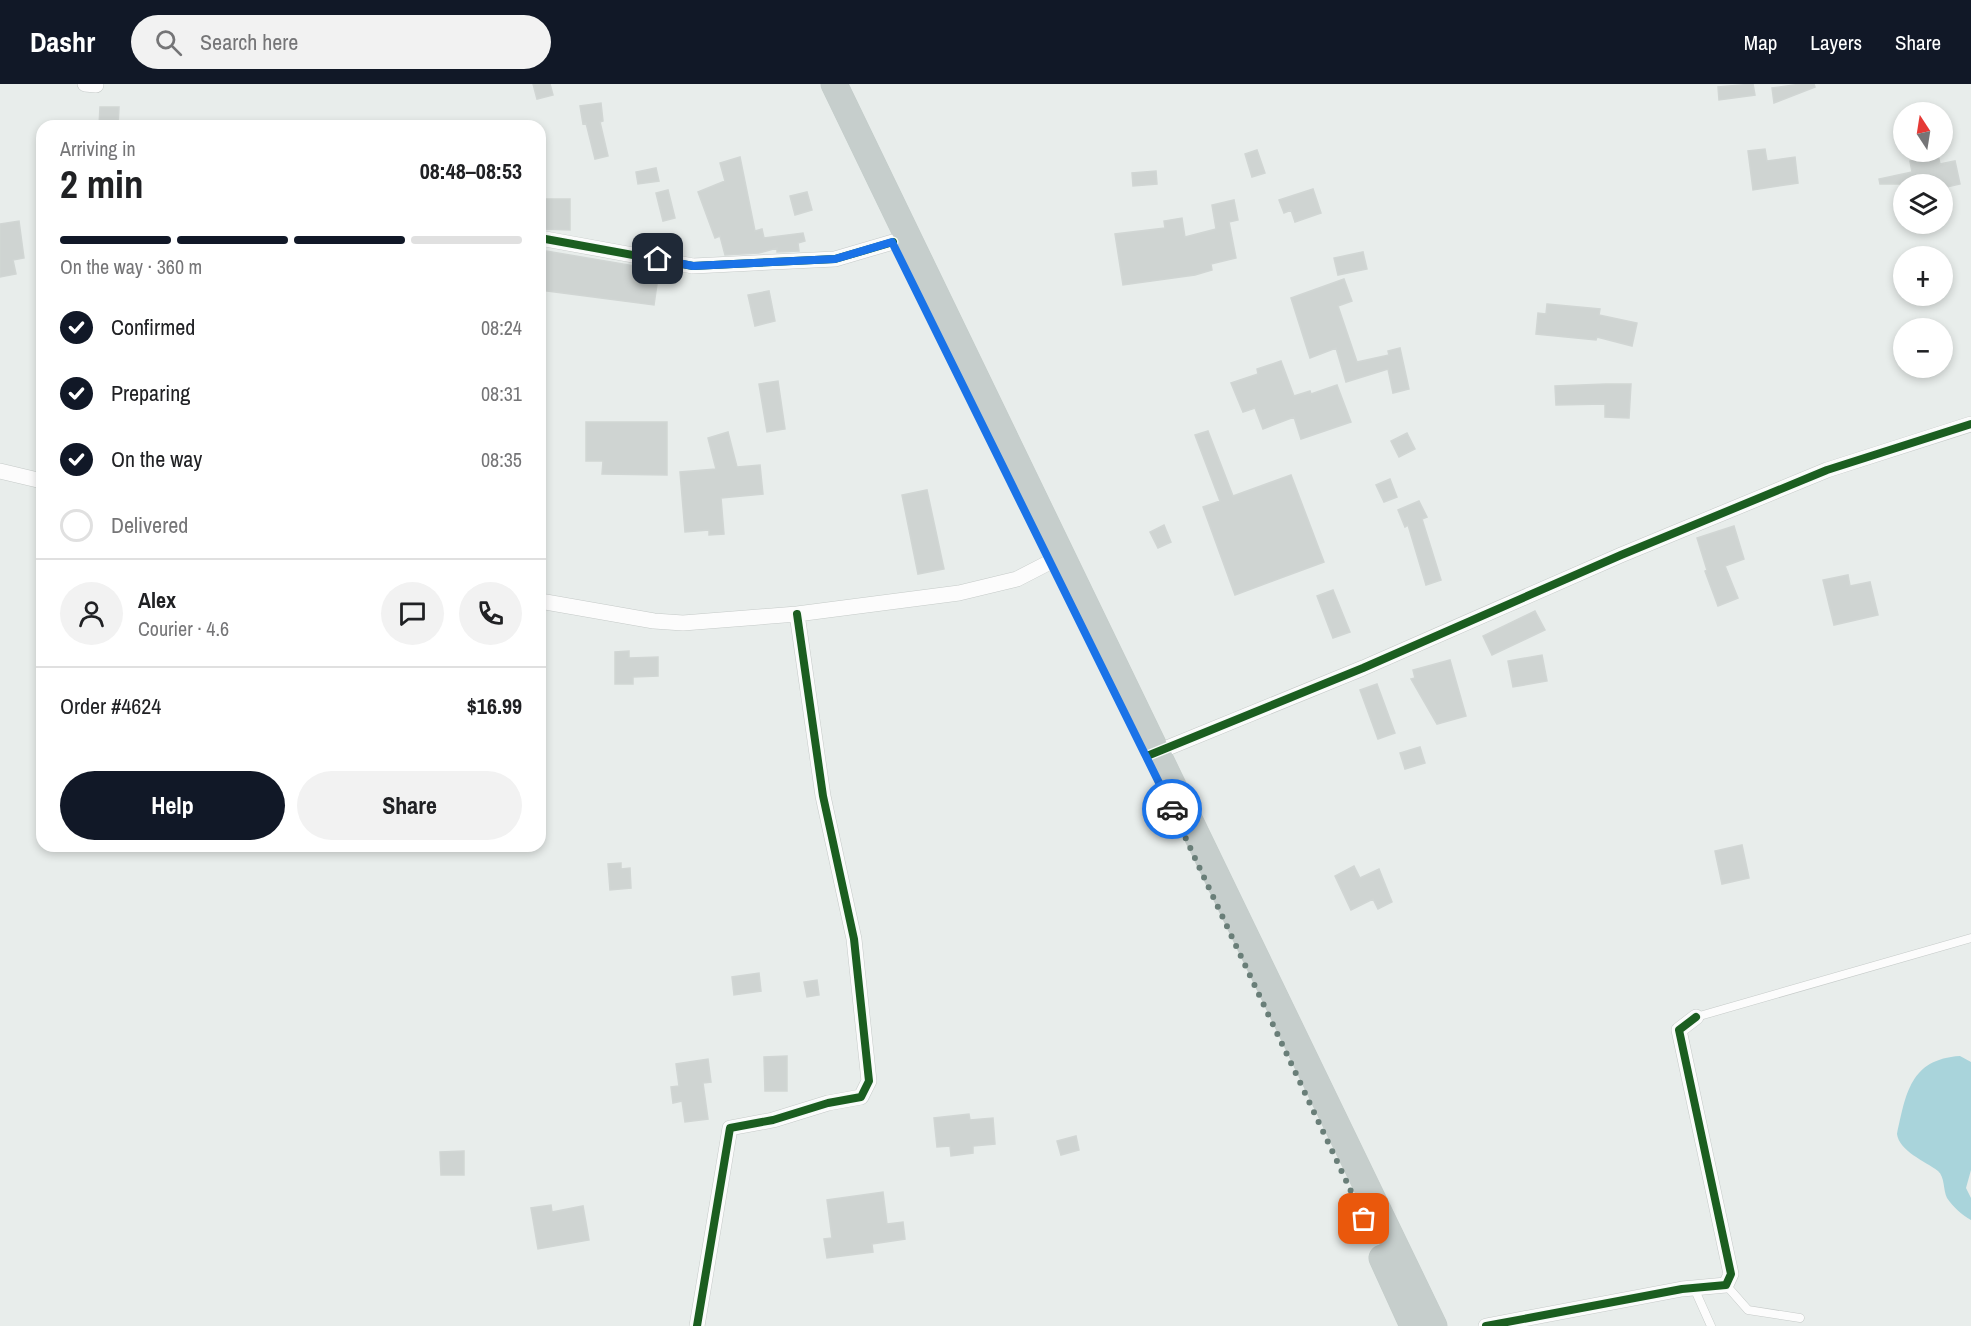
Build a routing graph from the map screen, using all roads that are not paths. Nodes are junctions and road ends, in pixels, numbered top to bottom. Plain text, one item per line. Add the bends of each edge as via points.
1 (815, 84) edge
2 (834, 84) edge
3 (546, 239) edge
4 (892, 242) junction
5 (1971, 424) edge
6 (0, 471) edge
7 (36, 480) edge
8 (1057, 560) junction
9 (546, 602) edge
10 (797, 615) junction
11 (1152, 754) junction
12 (1971, 938) edge
13 (1696, 1017) joint
14 (1726, 1285) junction
15 (1694, 1288) junction
16 (1800, 1318) dead end
17 (697, 1326) edge
18 (1413, 1326) edge
19 (1434, 1326) edge
20 (1486, 1326) edge
21 (1711, 1326) edge

1 - 4 highway
2 - 8 highway
3 - 4 street via 693,266 835,259
4 - 8 highway
5 - 11 street via 1779,489
6 - 7 street
8 - 10 street via 1017,579 959,593
8 - 11 highway
9 - 10 street via 683,623
10 - 17 street via 823,796 854,939 869,1081 861,1097 730,1128
11 - 18 highway
11 - 19 highway
12 - 13 lane
13 - 14 street via 1679,1030 1731,1274
14 - 15 street
14 - 16 lane via 1748,1310
15 - 20 street
15 - 21 lane

